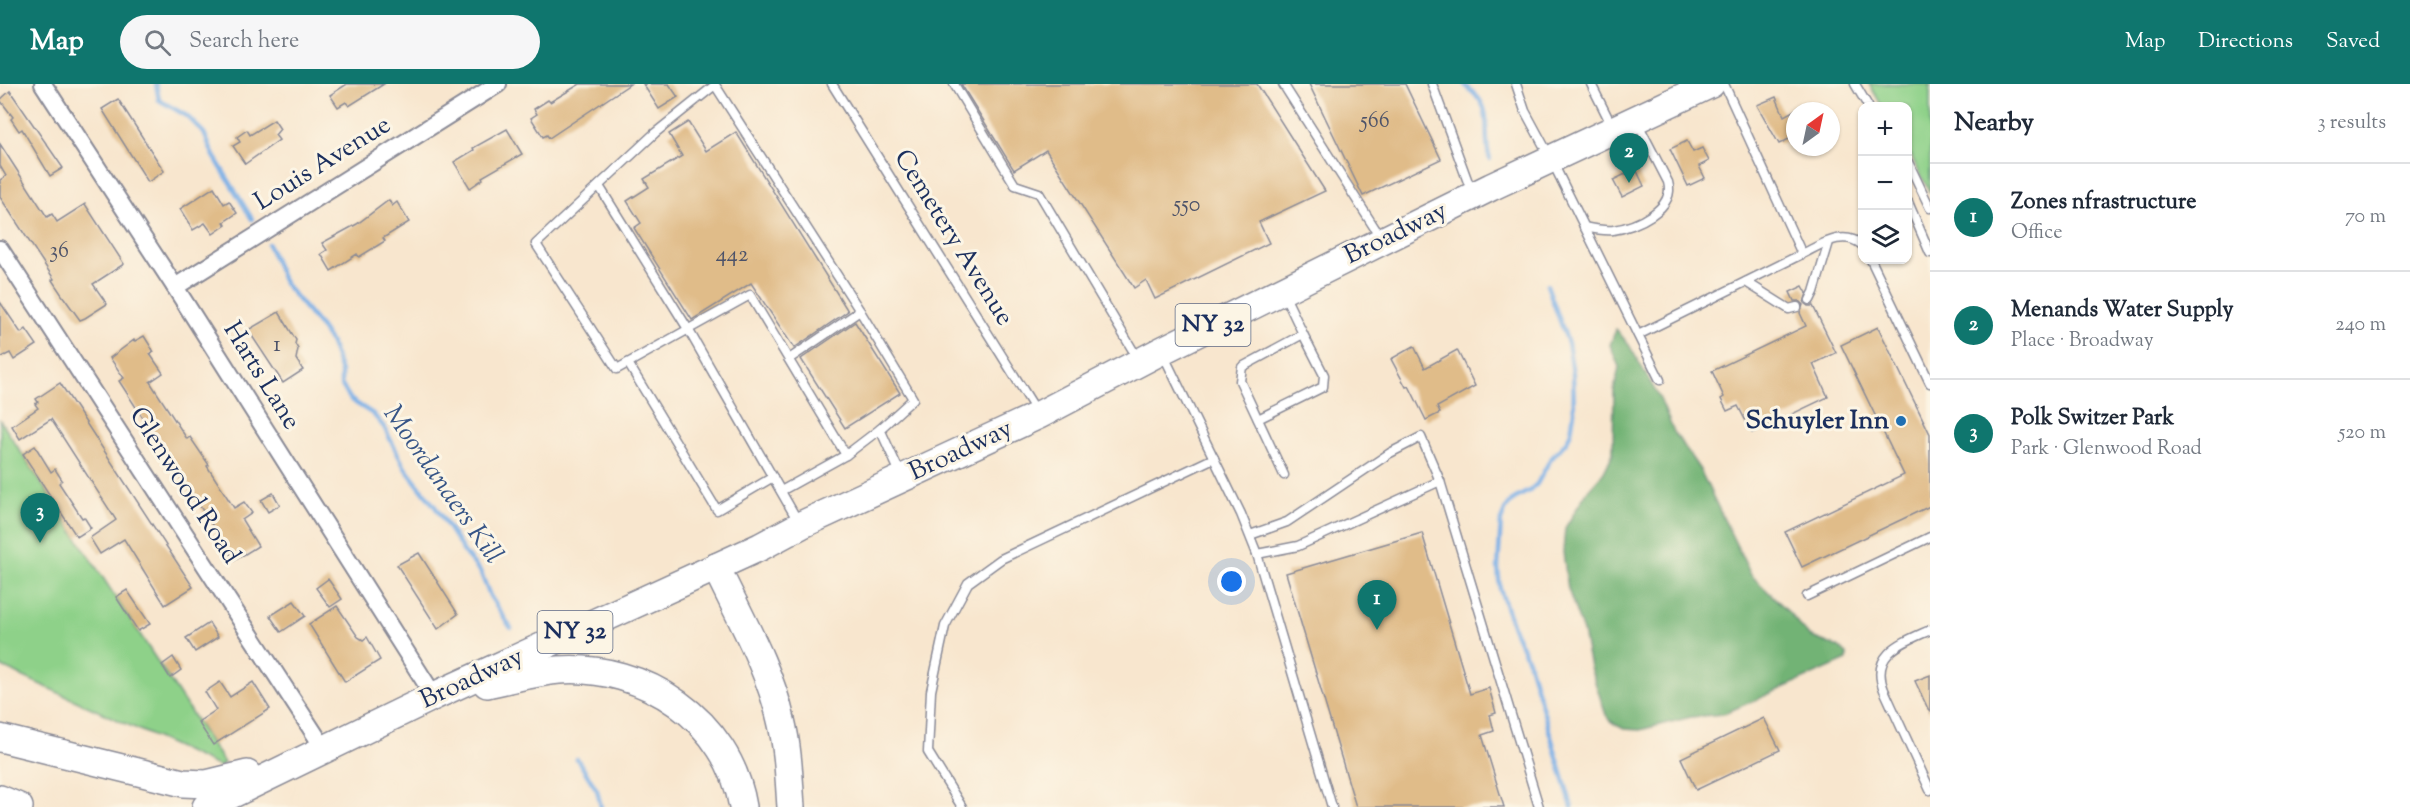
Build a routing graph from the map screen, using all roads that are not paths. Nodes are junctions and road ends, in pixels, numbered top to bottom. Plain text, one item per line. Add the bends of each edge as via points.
1 (43, 84) edge
2 (498, 84) edge
3 (832, 84) edge
4 (954, 84) edge
5 (1283, 84) edge
6 (1432, 84) edge
7 (1516, 84) edge
8 (1591, 84) edge
9 (1711, 84) edge
10 (1724, 84) edge
11 (1856, 84) edge
12 (1866, 102) edge
13 (1625, 124) junction
14 (1551, 159) junction
15 (1912, 170) edge
16 (599, 186) junction
17 (1474, 196) junction
18 (1930, 208) edge
19 (1911, 210) edge
20 (1584, 226) junction
21 (1382, 241) junction
22 (1828, 242) junction
23 (1858, 242) edge
24 (0, 249) edge
25 (1930, 253) edge
26 (1802, 254) junction
27 (1873, 264) edge
28 (1746, 282) junction
29 (175, 287) junction
30 (1282, 291) junction
31 (1810, 300) dead end
32 (1797, 307) dead end
33 (860, 311) junction
34 (688, 329) junction
35 (1303, 334) junction
36 (1638, 335) junction
37 (1151, 356) junction
38 (789, 359) junction
39 (628, 363) junction
40 (1660, 380) dead end
41 (1930, 383) edge
42 (1039, 414) junction
43 (1258, 419) junction
44 (880, 429) junction
45 (846, 455) junction
46 (1214, 458) junction
47 (1284, 475) dead end
48 (772, 477) junction
49 (903, 478) junction
50 (1440, 481) junction
51 (781, 491) junction
52 (801, 525) junction
53 (1250, 535) junction
54 (1930, 537) edge
55 (1257, 554) junction
56 (716, 567) junction
57 (1807, 596) dead end
58 (1930, 630) edge
59 (434, 696) junction
60 (0, 738) edge
61 (325, 750) junction
62 (1930, 790) edge
63 (0, 799) edge
64 (19, 807) edge
65 (206, 807) edge
66 (743, 807) edge
67 (791, 807) edge
68 (962, 807) edge
69 (1332, 807) edge
70 (1539, 807) edge

1 - 29 street, Harts Lane
2 - 29 street, Louis Avenue
3 - 42 lane, Cemetery Avenue
4 - 37 lane via 1015,185 1039,193
5 - 21 lane
6 - 17 lane
7 - 14 lane via 1525,111
8 - 13 lane
9 - 13 main road, Broadway / NY 32
10 - 26 lane
11 - 12 lane
13 - 14 main road, Broadway / NY 32
13 - 20 lane via 1669,185 1668,199 1662,208 1623,228
14 - 17 main road, Broadway / NY 32
14 - 20 lane
15 - 18 lane
16 - 33 lane via 715,85
16 - 34 lane
16 - 39 lane via 536,244 617,369
17 - 21 main road, Broadway / NY 32
19 - 25 lane
20 - 36 lane
21 - 30 main road, Broadway / NY 32
22 - 23 lane via 1845,237
22 - 26 lane
22 - 31 lane
24 - 61 street, Glenwood Road
26 - 28 lane
27 - 41 lane
28 - 32 lane via 1789,309
28 - 36 lane
29 - 59 street, Harts Lane
30 - 35 lane
30 - 37 main road, Broadway / NY 32
33 - 38 lane
33 - 44 lane via 913,399
34 - 38 lane via 750,295
34 - 39 lane
34 - 48 lane
35 - 43 lane via 1242,367 1240,381
35 - 43 lane via 1324,375 1323,387
36 - 40 lane
37 - 42 main road, Broadway / NY 32
37 - 46 lane
38 - 45 lane
39 - 48 lane via 717,510
42 - 49 main road, Broadway / NY 32
43 - 47 lane
44 - 45 lane
44 - 49 lane
45 - 51 lane
46 - 53 lane
46 - 68 lane via 1001,559 968,584 945,626 931,691 928,753
48 - 51 lane
49 - 52 main road, Broadway / NY 32
50 - 53 lane via 1421,437 1390,453 1287,522
50 - 55 lane via 1298,546
50 - 70 lane
51 - 52 lane
52 - 56 main road, Broadway / NY 32
53 - 55 lane
54 - 57 lane
55 - 69 lane
56 - 59 main road, Broadway / NY 32
56 - 67 main road via 763,667 781,718
58 - 62 lane via 1892,650 1883,662 1880,676
59 - 61 main road, Broadway / NY 32
59 - 66 main road via 560,670 609,673 633,679 674,700 708,731 734,774
60 - 61 main road via 194,784 227,781
61 - 65 main road, Broadway / NY 32
63 - 64 main road

